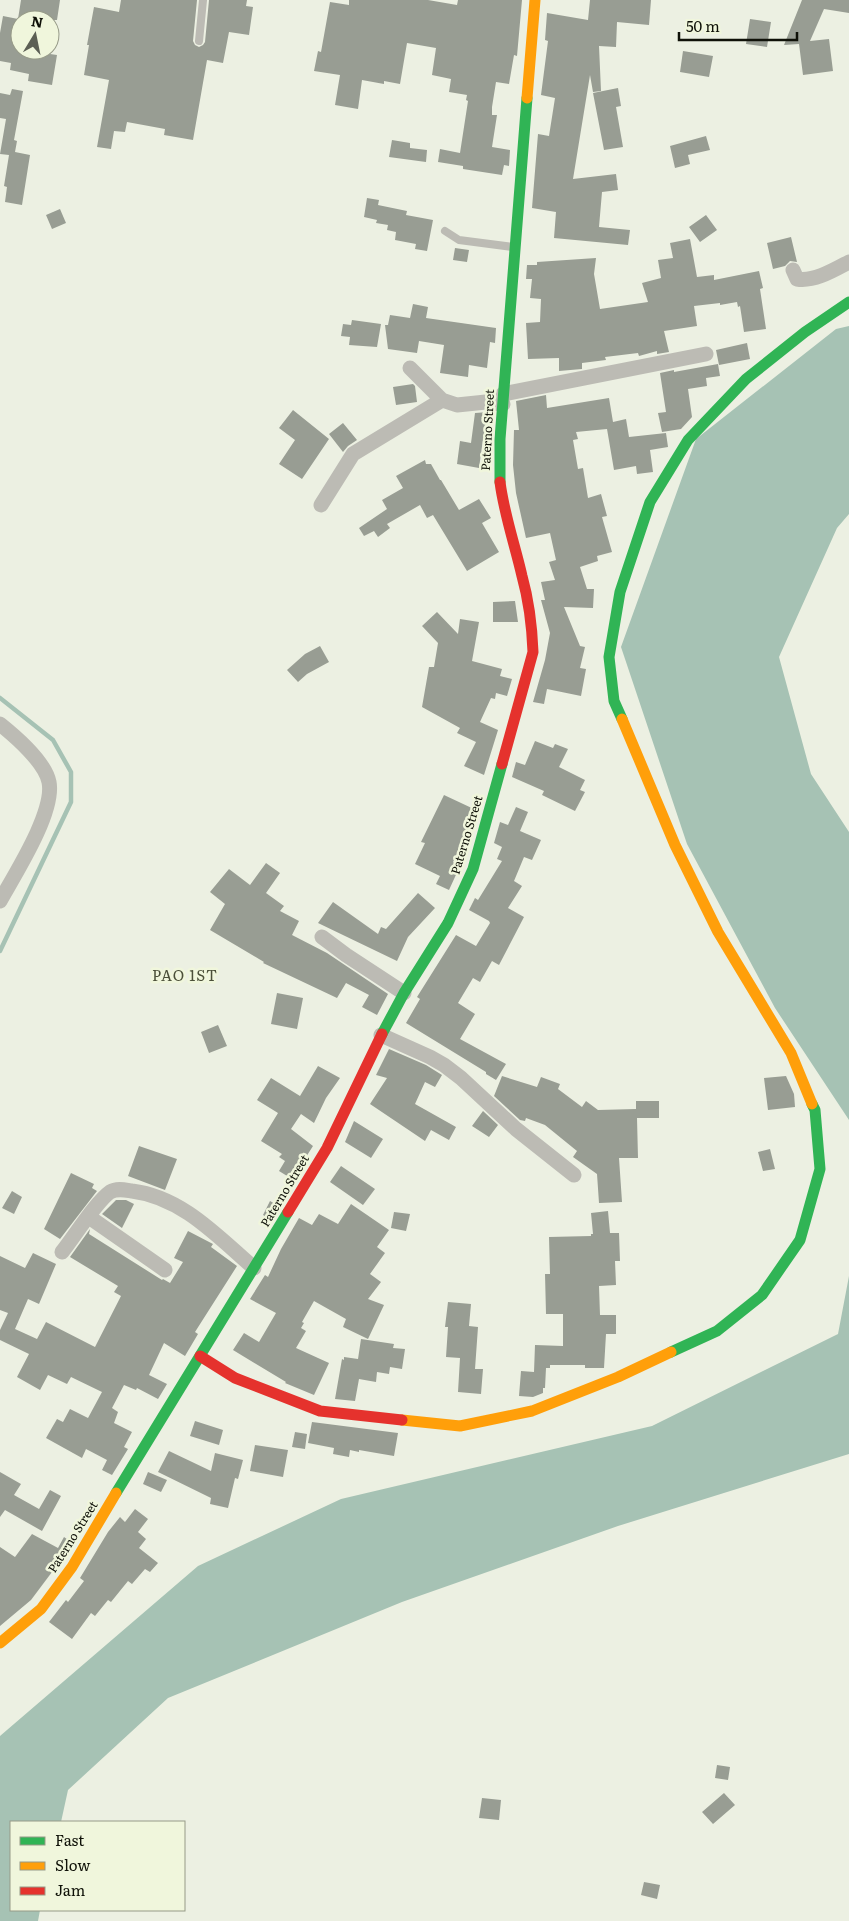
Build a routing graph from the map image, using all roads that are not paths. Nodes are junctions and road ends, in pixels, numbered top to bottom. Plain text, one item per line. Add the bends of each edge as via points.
1 (203, 0) edge
2 (535, 0) edge
3 (199, 41) dead end
4 (445, 231) dead end
5 (515, 247) junction
6 (849, 262) edge
7 (793, 270) dead end
8 (849, 302) edge
9 (706, 354) dead end
10 (410, 368) dead end
11 (503, 399) junction
12 (442, 400) junction
13 (321, 505) dead end
14 (0, 724) edge
15 (0, 901) edge
16 (322, 937) dead end
17 (404, 993) junction
18 (381, 1035) junction
19 (574, 1175) dead end
20 (89, 1218) junction
21 (62, 1252) dead end
22 (254, 1268) junction
23 (165, 1270) dead end
24 (200, 1356) junction
25 (0, 1643) edge

1 - 3 lane
2 - 5 street, Paterno Street
4 - 5 lane via 459,240
5 - 11 street, Paterno Street
6 - 7 street via 821,276 803,280 797,279
8 - 24 street via 746,379 688,440 650,502 620,592 609,657 614,701 675,845 718,932 791,1052 815,1110 820,1169 800,1240 762,1295 717,1331 618,1377 532,1411 460,1426 320,1411 235,1378
9 - 11 street
10 - 12 street
11 - 12 street via 457,406
11 - 17 street, Paterno Street via 500,476 504,504 525,578 533,652 473,869 448,923
12 - 13 street via 353,454
14 - 15 street via 28,750 46,772 50,783 45,814
16 - 17 street
17 - 18 street, Paterno Street
18 - 19 street via 444,1065
18 - 22 street, Paterno Street via 327,1148
20 - 21 street
20 - 22 street via 111,1192 117,1189 138,1192 173,1203 190,1213
20 - 23 street
22 - 24 street, Paterno Street
24 - 25 street, Paterno Street via 72,1568 41,1608

